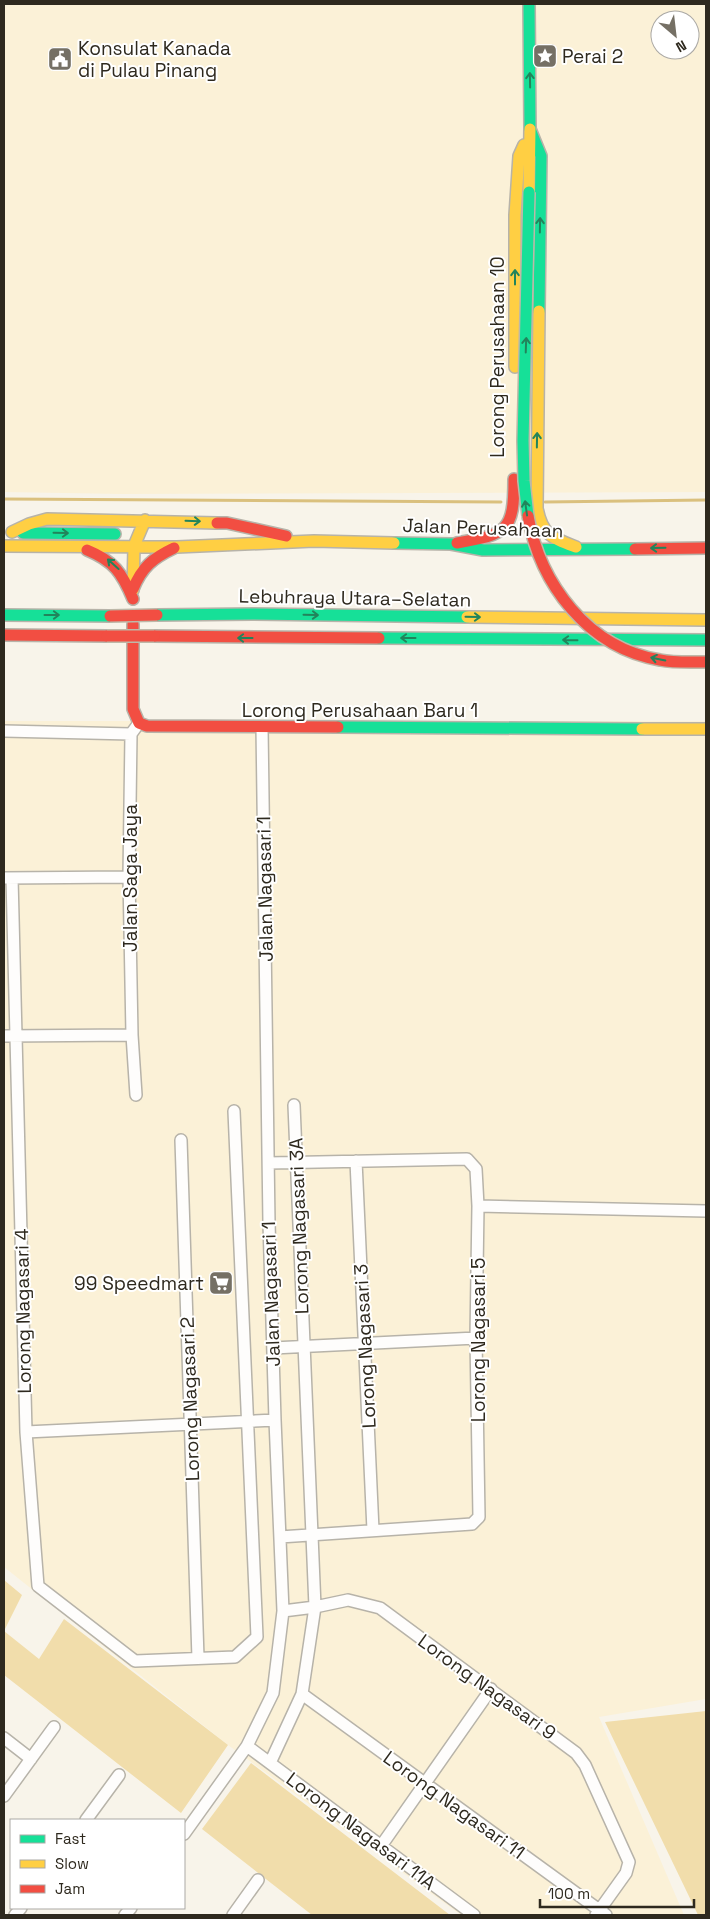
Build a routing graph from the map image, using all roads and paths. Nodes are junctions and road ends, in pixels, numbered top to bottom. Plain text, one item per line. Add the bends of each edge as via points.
1 (529, 4) edge
2 (530, 129) junction
3 (144, 520) junction
4 (8, 532) edge
5 (136, 534) junction
6 (154, 534) dead end
7 (190, 535) dead end
8 (314, 541) junction
9 (258, 544) junction
10 (451, 544) junction
11 (4, 546) edge
12 (76, 546) junction
13 (133, 546) junction
14 (177, 547) junction
15 (706, 548) edge
16 (583, 549) junction
17 (133, 594) junction
18 (4, 615) edge
19 (706, 620) edge
20 (4, 635) edge
21 (706, 640) edge
22 (706, 662) edge
23 (139, 723) junction
24 (262, 727) junction
25 (706, 728) edge
26 (4, 731) edge
27 (131, 734) junction
28 (129, 877) junction
29 (8, 878) edge
30 (16, 1035) junction
31 (132, 1035) junction
32 (4, 1036) edge
33 (136, 1095) dead end
34 (294, 1105) dead end
35 (234, 1111) dead end
36 (181, 1140) dead end
37 (356, 1161) junction
38 (269, 1162) junction
39 (297, 1162) junction
40 (478, 1206) junction
41 (706, 1211) edge
42 (476, 1338) junction
43 (364, 1344) junction
44 (304, 1347) junction
45 (272, 1348) junction
46 (275, 1420) junction
47 (248, 1422) junction
48 (190, 1424) junction
49 (26, 1432) junction
50 (373, 1530) junction
51 (312, 1534) junction
52 (280, 1537) junction
53 (314, 1607) junction
54 (283, 1610) junction
55 (198, 1658) junction
56 (491, 1689) junction
57 (302, 1694) junction
58 (54, 1726) dead end
59 (4, 1738) edge
60 (247, 1746) junction
61 (31, 1759) junction
62 (270, 1763) junction
63 (119, 1775) dead end
64 (424, 1784) junction
65 (4, 1796) edge
66 (87, 1819) edge
67 (185, 1833) edge
68 (381, 1846) junction
69 (258, 1880) dead end
70 (600, 1914) edge
71 (232, 1915) edge
72 (474, 1915) edge

2 -> 1 main road, Lorong Perusahaan 10
10 -> 2 main road, Lorong Perusahaan 10 via 501,532 510,523 514,512 515,216 520,156
16 -> 2 main road, Lorong Perusahaan 10 via 546,534 540,525 537,508 541,156
22 -> 2 main road, bridge via 653,659 624,649 602,636 582,621 559,596 535,548 525,498 524,450
3 - 4 main road via 47,520
3 - 5 main road
3 -> 8 main road via 227,523
4 -> 5 main road
5 - 6 main road
5 - 13 main road
7 - 9 main road, Jalan Perusahaan
8 - 9 main road, Jalan Perusahaan
8 - 10 main road, Jalan Perusahaan
9 - 14 main road, Jalan Perusahaan
10 - 16 main road, Jalan Perusahaan via 483,550
11 - 12 main road, Jalan Perusahaan
12 - 13 main road, Jalan Perusahaan
17 -> 12 main road via 116,565 101,555
13 - 14 main road, Jalan Perusahaan
13 - 17 main road
14 - 17 main road via 148,562 138,574
15 -> 16 main road, Jalan Perusahaan
17 - 23 main road via 133,709
18 -> 19 main road, Lebuhraya Utara–Selatan, bridge via 253,614
21 -> 20 main road, Lebuhraya Utara–Selatan, bridge
23 - 24 main road, Lorong Perusahaan Baru 1 via 147,726
23 - 27 street
24 - 25 main road, Lorong Perusahaan Baru 1
24 - 38 street, Jalan Nagasari 1
26 - 27 street
27 - 28 street, Jalan Saga Jaya
28 - 29 street
28 - 31 street, Jalan Saga Jaya
29 - 30 street, Lorong Nagasari 4
30 - 31 street
30 - 32 street
30 - 49 street, Lorong Nagasari 4
31 - 33 street, Jalan Saga Jaya
34 - 39 street, Lorong Nagasari 3A
35 - 47 street
36 - 48 street, Lorong Nagasari 2
37 - 39 street
37 - 40 street, Lorong Nagasari 5 via 467,1159 476,1169
37 - 43 street, Lorong Nagasari 3
38 - 39 street
38 - 45 street, Jalan Nagasari 1
39 - 44 street, Lorong Nagasari 3A
40 - 41 street
40 - 42 street, Lorong Nagasari 5
42 - 43 street
42 - 50 street, Lorong Nagasari 5 via 479,1517 472,1524
43 - 44 street
43 - 50 street, Lorong Nagasari 3
44 - 45 street
44 - 51 street, Jalan Nagasari 1
45 - 46 street, Jalan Nagasari 1
46 - 47 street
46 - 52 street, Jalan Nagasari 1
47 - 48 street
47 - 55 street via 258,1637 235,1657
48 - 49 street
48 - 55 street, Lorong Nagasari 2
49 - 55 street, Lorong Nagasari 4 via 38,1586 135,1661
50 - 51 street
51 - 52 street
51 - 53 street, Jalan Nagasari 1
52 - 54 street, Jalan Nagasari 1
53 - 54 street, Lorong Nagasari 9
53 - 56 street, Lorong Nagasari 9 via 348,1600 380,1608
53 - 57 street, Jalan Nagasari 1
54 - 60 street, Jalan Nagasari 1 via 274,1693
56 - 64 street
56 - 70 street, Lorong Nagasari 9 via 576,1752 585,1765 630,1862
57 - 62 street, Jalan Nagasari 1
57 - 64 street, Lorong Nagasari 11
58 - 61 street
59 - 61 street
60 - 62 street, Lorong Nagasari 11A
60 - 67 street, Jalan Nagasari 1
61 - 65 street
62 - 68 street, Lorong Nagasari 11A
63 - 66 street
64 - 68 street
64 - 70 street, Lorong Nagasari 11
68 - 72 street, Lorong Nagasari 11A
69 - 71 street

